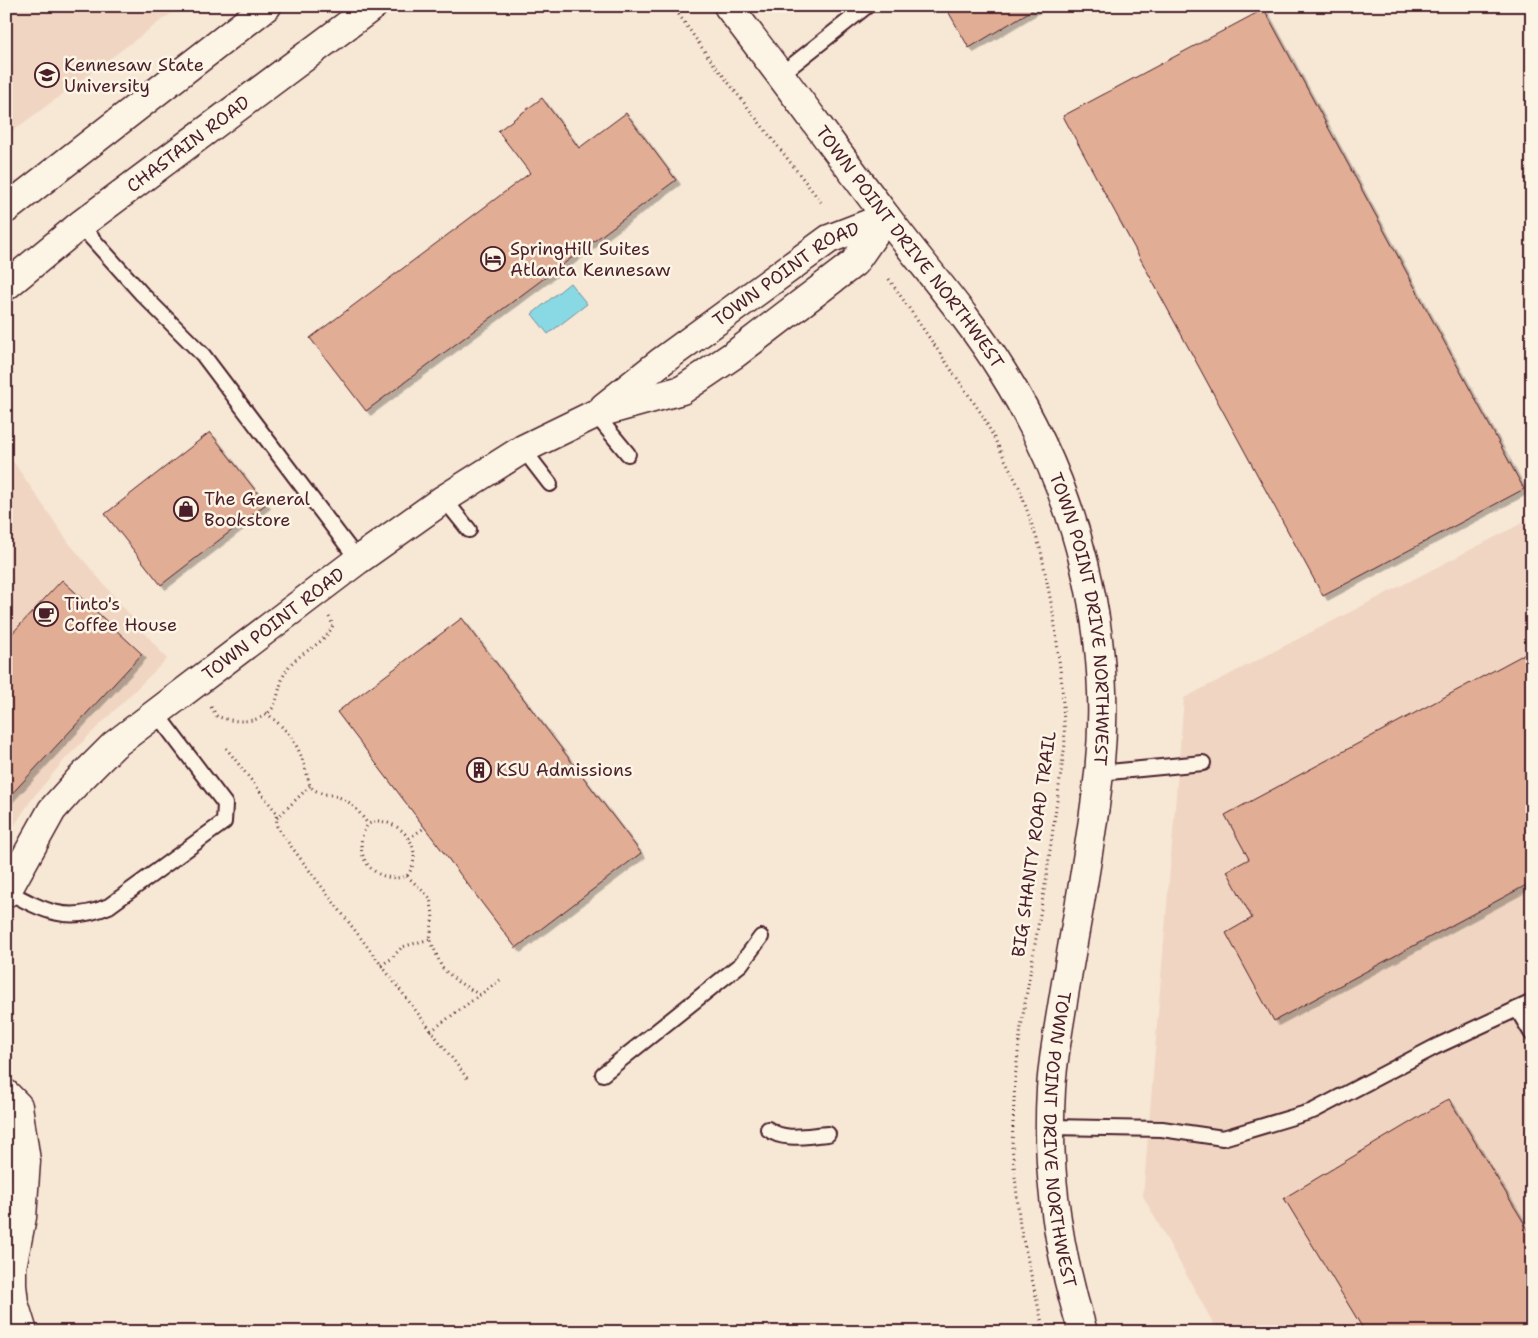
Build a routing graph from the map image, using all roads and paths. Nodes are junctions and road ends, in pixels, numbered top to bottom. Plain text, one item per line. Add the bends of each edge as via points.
1 (267, 6) edge
2 (373, 6) edge
3 (673, 6) edge
4 (728, 6) edge
5 (867, 6) edge
6 (780, 74) junction
7 (821, 202) dead end
8 (6, 209) edge
9 (886, 217) junction
10 (80, 225) junction
11 (889, 279) dead end
12 (6, 286) edge
13 (595, 414) junction
14 (523, 449) junction
15 (628, 454) dead end
16 (550, 484) dead end
17 (444, 499) junction
18 (468, 530) dead end
19 (358, 560) junction
20 (312, 595) junction
21 (196, 683) junction
22 (156, 713) junction
23 (266, 713) junction
24 (226, 748) dead end
25 (1203, 763) dead end
26 (1099, 773) junction
27 (310, 786) junction
28 (277, 818) junction
29 (368, 824) junction
30 (424, 828) dead end
31 (409, 838) junction
32 (407, 876) junction
33 (7, 892) edge
34 (761, 937) dead end
35 (430, 939) junction
36 (381, 965) junction
37 (500, 980) dead end
38 (480, 995) junction
39 (1532, 1002) edge
40 (1518, 1009) junction
41 (431, 1031) junction
42 (1532, 1034) edge
43 (603, 1074) dead end
44 (467, 1078) dead end
45 (6, 1094) edge
46 (1050, 1127) junction
47 (768, 1129) dead end
48 (828, 1134) dead end
49 (23, 1332) edge
50 (1044, 1332) edge
51 (1083, 1332) edge

1 - 8 street
2 - 10 street, CHASTAIN ROAD
3 - 7 path
4 - 6 street, TOWN POINT DRIVE NORTHWEST
5 - 6 lane
6 - 9 street, TOWN POINT DRIVE NORTHWEST
9 - 13 street, TOWN POINT ROAD via 829,239
9 - 13 street, TOWN POINT ROAD via 854,263 735,354 682,390
9 - 26 street, TOWN POINT DRIVE NORTHWEST via 1002,370 1034,428 1067,505 1094,609 1102,723
10 - 12 street, CHASTAIN ROAD
10 - 19 lane via 142,294 204,355
11 - 50 path, BIG SHANTY ROAD TRAIL via 983,416 1019,487 1041,551 1054,618 1065,744 1021,1026 1012,1146 1020,1226
13 - 14 street, TOWN POINT ROAD
13 - 15 lane
14 - 16 lane
14 - 17 street, TOWN POINT ROAD
17 - 18 lane
17 - 19 street, TOWN POINT ROAD
19 - 20 street, TOWN POINT ROAD
20 - 21 street, TOWN POINT ROAD
20 - 23 path via 333,625 329,634 291,664 283,676 272,709
21 - 22 street, TOWN POINT ROAD
21 - 23 path via 217,716 238,721 258,719
22 - 33 street, TOWN POINT ROAD via 114,745 52,810
22 - 33 lane via 226,804 224,822 109,906 91,914 71,916 55,913
23 - 27 path via 296,743
24 - 28 path via 276,812
25 - 26 lane
26 - 46 street, TOWN POINT DRIVE NORTHWEST via 1054,1061
27 - 28 path
27 - 29 path via 315,791 343,798
28 - 36 path via 281,833
29 - 31 path via 390,822 399,826
29 - 32 path via 361,834 359,846 368,865 390,878
30 - 31 path
31 - 32 path via 414,855
32 - 35 path via 430,898 433,914
34 - 43 lane via 742,964
35 - 36 path via 402,947
35 - 38 path via 442,968
36 - 41 path
37 - 38 path
38 - 41 path
39 - 40 lane
40 - 42 lane
40 - 46 lane via 1435,1047 1313,1111 1223,1138 1162,1129
41 - 44 path
45 - 49 street via 18,1106 26,1161 22,1217 12,1267 14,1303
46 - 51 street, TOWN POINT DRIVE NORTHWEST via 1052,1188 1059,1240
47 - 48 lane via 786,1137

